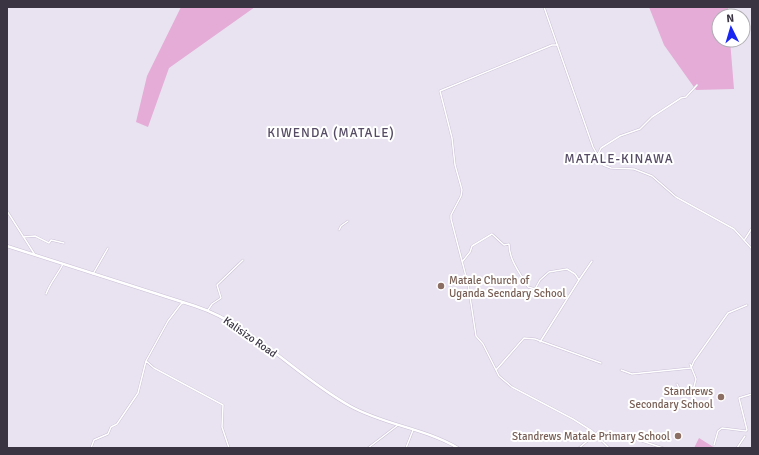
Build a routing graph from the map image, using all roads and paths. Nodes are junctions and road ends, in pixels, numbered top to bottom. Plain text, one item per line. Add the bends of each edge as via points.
1 (544, 7) edge
2 (558, 45) junction
3 (697, 85) dead end
4 (597, 157) junction
5 (7, 211) edge
6 (348, 221) dead end
7 (752, 228) edge
8 (339, 230) dead end
9 (23, 237) junction
10 (744, 239) junction
11 (64, 243) dead end
12 (7, 246) edge
13 (108, 248) dead end
14 (30, 249) junction
15 (752, 249) edge
16 (29, 253) junction
17 (36, 255) junction
18 (243, 260) dead end
19 (592, 261) dead end
20 (462, 262) junction
21 (63, 264) junction
22 (93, 274) junction
23 (579, 280) junction
24 (46, 294) dead end
25 (187, 303) junction
26 (747, 305) dead end
27 (208, 310) junction
28 (540, 342) junction
29 (146, 361) junction
30 (601, 363) dead end
31 (690, 364) dead end
32 (691, 368) junction
33 (496, 370) junction
34 (621, 370) dead end
35 (677, 384) dead end
36 (752, 394) edge
37 (398, 424) junction
38 (414, 429) junction
39 (595, 434) junction
40 (745, 436) dead end
41 (654, 445) junction
42 (714, 445) dead end
43 (91, 448) edge
44 (230, 448) edge
45 (368, 448) edge
46 (406, 448) edge
47 (458, 448) edge
48 (579, 448) edge
49 (609, 448) edge
50 (653, 448) edge
51 (663, 448) edge
52 (737, 448) edge

1 - 2 street
2 - 4 street
2 - 20 street via 440,91 462,190 451,217
3 - 4 street via 686,97 652,117 640,129 620,136 601,148 597,152
4 - 10 street via 608,167 634,169 652,176 671,193 734,229
5 - 9 street
6 - 8 street
7 - 10 street
9 - 11 street via 35,236 49,243 51,240
9 - 14 street
10 - 15 street
12 - 16 street, Kalisizo Road
13 - 22 street
14 - 16 street
14 - 17 street
16 - 17 street, Kalisizo Road
17 - 21 street, Kalisizo Road
18 - 27 street via 217,285 220,298
19 - 23 street
20 - 23 street via 472,246 492,234 504,245 509,244 509,252 528,287 535,289 549,272 567,268
20 - 33 street via 476,336
21 - 22 street, Kalisizo Road
21 - 24 street via 52,279
22 - 25 street, Kalisizo Road
23 - 28 street
25 - 27 street, Kalisizo Road
25 - 29 street via 181,304 168,320
26 - 32 street via 728,313
27 - 37 street, Kalisizo Road via 236,325 335,397 366,414
28 - 30 street
28 - 33 street via 524,338
29 - 43 street via 138,393 117,424 111,427 108,434 94,440
29 - 44 street via 154,368 223,405 222,425
31 - 32 street
32 - 34 street via 632,374
32 - 35 street via 696,382 692,394 682,395
33 - 39 street via 512,387 563,412
36 - 42 street via 739,398 746,420 746,431 722,428 718,431
37 - 38 street, Kalisizo Road
37 - 45 street
38 - 46 street
38 - 47 street, Kalisizo Road
39 - 41 street via 598,432 632,438
39 - 48 street
39 - 49 street
40 - 52 street
41 - 50 street
41 - 51 street

